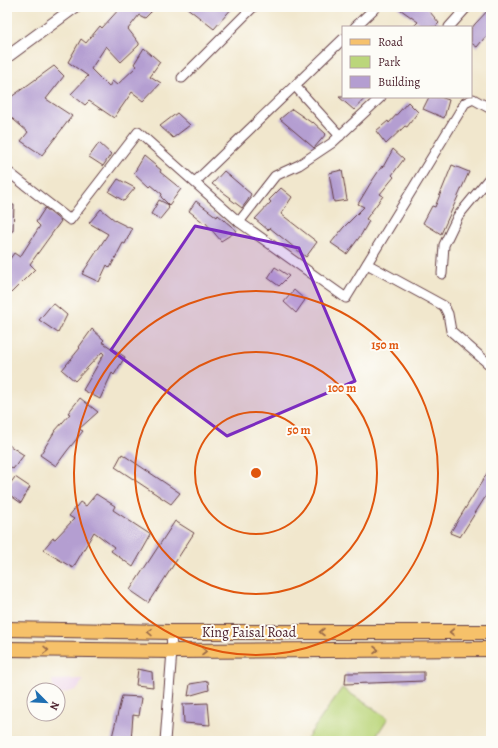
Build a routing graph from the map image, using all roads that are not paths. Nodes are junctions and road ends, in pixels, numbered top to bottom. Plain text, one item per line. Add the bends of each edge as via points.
1 (75, 7) edge
2 (253, 7) edge
3 (376, 7) edge
4 (468, 7) edge
5 (356, 26) edge
6 (450, 26) edge
7 (342, 40) edge
8 (7, 57) edge
9 (182, 78) dead end
10 (295, 86) junction
11 (380, 98) edge
12 (491, 109) edge
13 (340, 136) junction
14 (7, 171) edge
15 (491, 176) edge
16 (195, 182) junction
17 (239, 222) junction
18 (367, 264) junction
19 (442, 274) dead end
20 (491, 366) edge
21 (7, 629) edge
22 (171, 632) junction
23 (491, 632) edge
24 (7, 649) edge
25 (491, 649) edge
26 (172, 651) junction
27 (165, 741) edge

1 - 8 street
2 - 9 street
3 - 5 street
4 - 6 street
7 - 10 street
10 - 13 street
10 - 16 street
11 - 13 street
12 - 18 street via 473,99 465,103
13 - 17 street via 299,165 275,176
14 - 16 street via 70,220 138,132
15 - 19 street via 458,216 444,245
16 - 17 street
17 - 18 street via 346,298
18 - 20 street via 444,306 451,331
22 -> 21 main road, King Faisal Road
23 -> 22 main road, King Faisal Road
22 - 26 street
24 -> 26 main road, King Faisal Road
26 -> 25 main road, King Faisal Road
26 - 27 street

